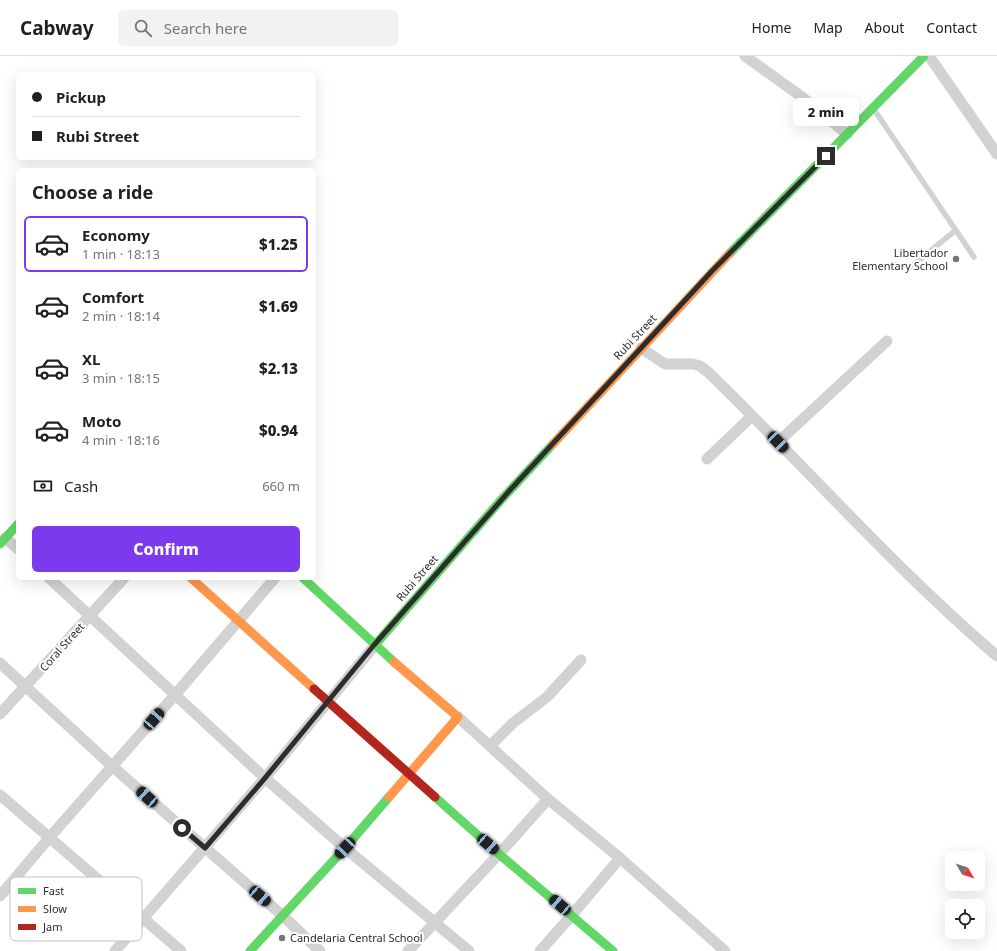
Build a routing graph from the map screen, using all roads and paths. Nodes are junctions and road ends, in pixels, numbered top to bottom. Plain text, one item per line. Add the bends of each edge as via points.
1 (745, 56) edge
2 (924, 56) edge
3 (929, 56) edge
4 (873, 108) junction
5 (847, 134) junction
6 (997, 154) edge
7 (956, 230) junction
8 (974, 257) dead end
9 (908, 269) dead end
10 (887, 341) dead end
11 (641, 348) junction
12 (752, 416) junction
13 (778, 442) junction
14 (707, 459) dead end
15 (16, 526) edge
16 (1, 542) edge
17 (16, 548) edge
18 (51, 580) edge
19 (122, 580) edge
20 (193, 580) edge
21 (273, 580) edge
22 (305, 580) edge
23 (90, 616) junction
24 (238, 620) junction
25 (374, 645) junction
26 (997, 656) edge
27 (581, 660) dead end
28 (0, 663) edge
29 (26, 687) junction
30 (175, 695) junction
31 (328, 701) junction
32 (0, 714) edge
33 (458, 717) junction
34 (490, 746) junction
35 (112, 766) junction
36 (409, 774) junction
37 (265, 778) junction
38 (0, 795) edge
39 (548, 799) junction
40 (49, 838) junction
41 (205, 848) junction
42 (345, 848) junction
43 (499, 854) junction
44 (620, 858) junction
45 (16, 877) edge
46 (95, 877) edge
47 (10, 884) edge
48 (0, 896) edge
49 (572, 915) junction
50 (282, 916) junction
51 (144, 918) junction
52 (142, 920) edge
53 (434, 922) junction
54 (124, 941) edge
55 (115, 951) edge
56 (181, 951) edge
57 (250, 951) edge
58 (320, 951) edge
59 (408, 951) edge
60 (469, 951) edge
61 (540, 951) edge
62 (613, 951) edge
63 (724, 951) edge

1 - 5 street via 802,97
2 - 4 street, Rubi Street
3 - 6 street
4 - 5 street, Rubi Street
4 - 7 lane
5 - 11 street, Rubi Street via 712,271
7 - 8 lane
7 - 9 lane
10 - 13 street
11 - 12 street via 664,364 700,366
11 - 25 street, Rubi Street via 511,489
12 - 13 street
12 - 14 street
13 - 26 street via 900,566
15 - 16 street
16 - 17 street
18 - 23 street
19 - 23 street, Coral Street
20 - 24 street
21 - 24 street
22 - 25 street
23 - 29 street, Coral Street
23 - 30 street
24 - 30 street
24 - 31 street
25 - 31 street
25 - 33 street
27 - 34 street via 547,697 513,723
28 - 29 street
29 - 32 street, Coral Street
29 - 35 street
30 - 35 street
30 - 37 street
31 - 36 street
31 - 37 street
33 - 34 street
33 - 36 street
34 - 39 street
35 - 40 street
35 - 41 street
36 - 42 street
36 - 43 street
37 - 41 street
37 - 42 street
38 - 40 street
39 - 43 street
39 - 44 street
40 - 45 street
40 - 46 street
41 - 50 street
41 - 51 street
42 - 50 street
42 - 53 street
43 - 49 street
43 - 53 street
44 - 49 street
44 - 63 street
47 - 48 street
49 - 61 street
49 - 62 street
50 - 57 street
50 - 58 street
51 - 52 street
51 - 56 street
53 - 59 street
53 - 60 street
54 - 55 street

